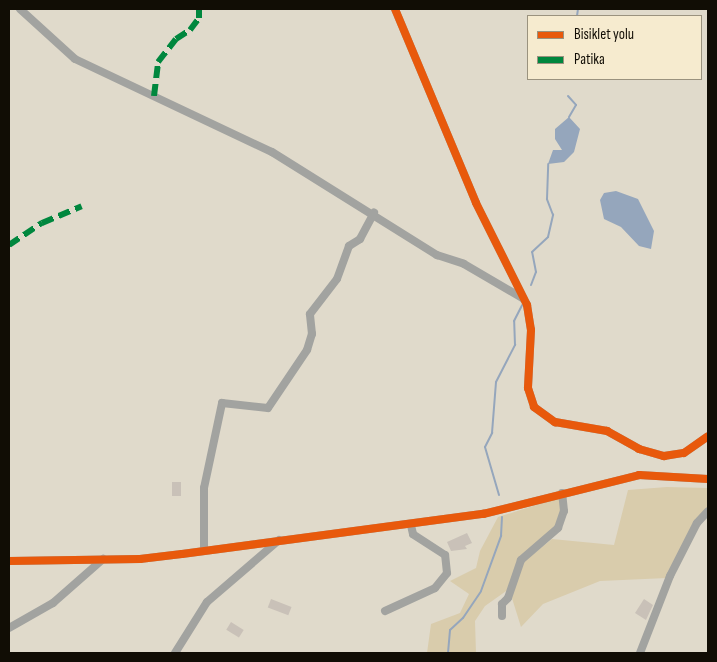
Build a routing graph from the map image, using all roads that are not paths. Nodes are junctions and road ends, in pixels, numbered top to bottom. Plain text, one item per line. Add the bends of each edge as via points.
1 (20, 9) edge
2 (388, 9) edge
3 (395, 9) edge
4 (397, 19) junction
5 (374, 213) junction
6 (524, 298) junction
7 (708, 436) edge
8 (708, 479) edge
9 (562, 493) junction
10 (708, 511) edge
11 (410, 525) junction
12 (280, 540) junction
13 (204, 551) junction
14 (103, 559) junction
15 (9, 561) edge
16 (385, 611) dead end
17 (502, 616) dead end
18 (9, 628) edge
19 (175, 653) edge
20 (640, 653) edge

1 - 5 street via 75,59 141,88 172,108 230,130
2 - 4 street
3 - 4 street
4 - 6 street via 476,204
5 - 6 street via 437,255 464,264
5 - 13 street via 360,239 349,246 337,279 310,314 312,334 307,350 268,408 222,403 204,488
6 - 7 street via 531,330 528,388 534,407 555,422 607,431 639,449 664,456 684,453
8 - 9 street via 639,476
9 - 11 street via 483,514
9 - 17 street via 564,511 558,528 521,560 508,598 502,604
10 - 20 street via 697,523 670,576
11 - 12 street
11 - 16 street via 413,534 445,555 446,573 435,588
12 - 13 street
12 - 19 street via 207,602
13 - 14 street
14 - 15 street
14 - 18 street via 53,603

